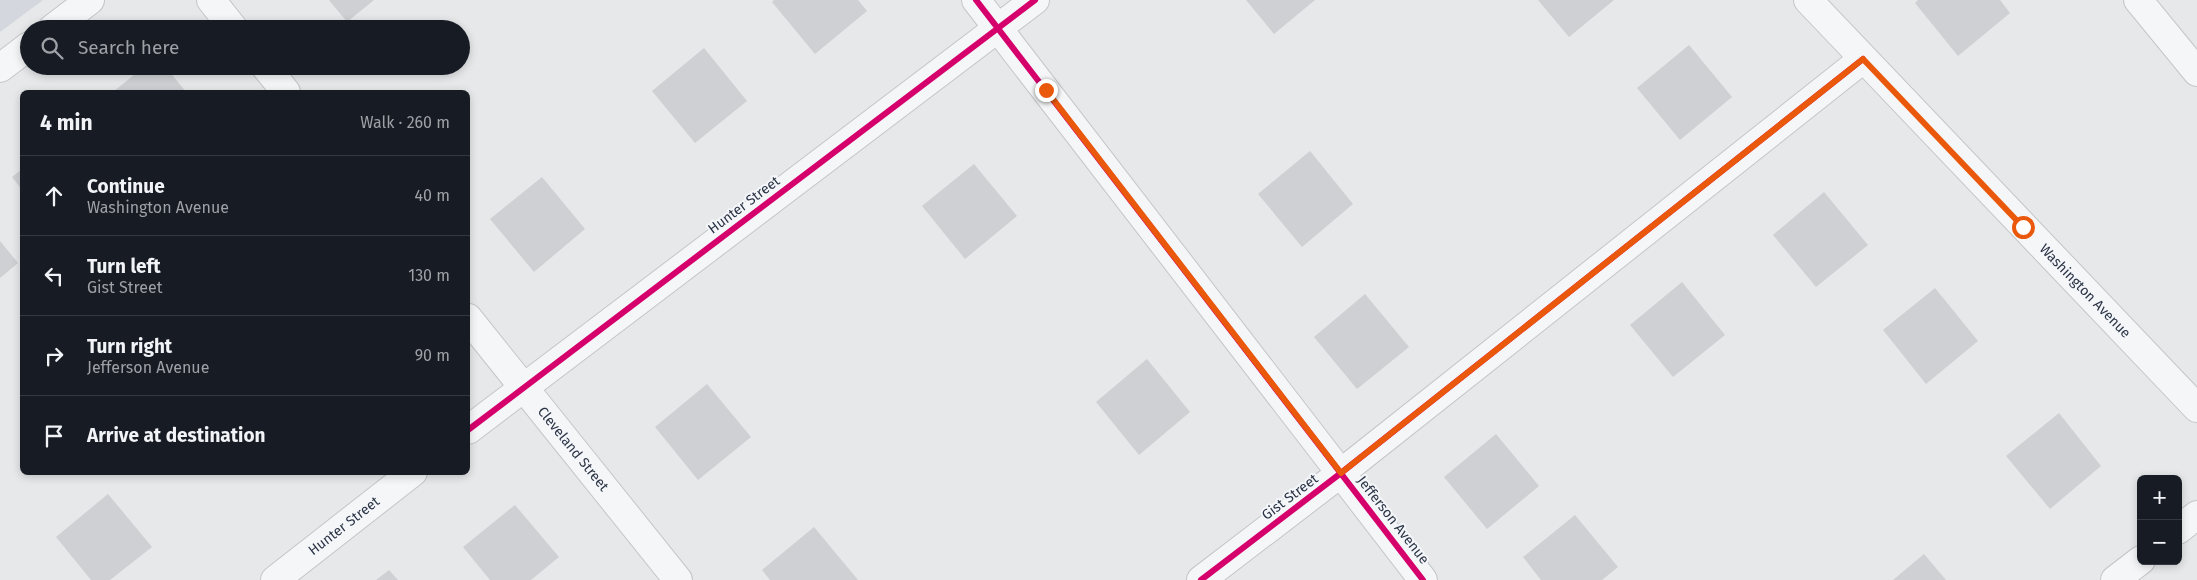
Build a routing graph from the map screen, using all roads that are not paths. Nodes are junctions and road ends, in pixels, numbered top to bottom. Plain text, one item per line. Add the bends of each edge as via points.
1 (90, 0) edge
2 (211, 0) edge
3 (976, 0) edge
4 (1035, 0) edge
5 (1808, 0) edge
6 (2138, 0) edge
7 (64, 20) edge
8 (227, 20) edge
9 (999, 28) junction
10 (20, 53) edge
11 (1863, 59) junction
12 (0, 68) edge
13 (2197, 72) edge
14 (272, 75) edge
15 (284, 90) edge
16 (470, 320) edge
17 (523, 386) junction
18 (2197, 408) edge
19 (470, 428) edge
20 (1341, 473) junction
21 (409, 475) edge
22 (2197, 515) edge
23 (2182, 527) edge
24 (2137, 563) edge
25 (275, 580) edge
26 (678, 580) edge
27 (1201, 580) edge
28 (1423, 580) edge
29 (2115, 580) edge

1 - 7 street
2 - 8 street
3 - 9 street, Jefferson Avenue
4 - 9 street, Hunter Street
5 - 11 street, Washington Avenue
6 - 13 street
9 - 17 street, Hunter Street
9 - 20 street, Jefferson Avenue
10 - 12 street
11 - 18 street, Washington Avenue
11 - 20 street, Gist Street
14 - 15 street
16 - 17 street, Cleveland Street
17 - 19 street, Hunter Street
17 - 26 street, Cleveland Street
20 - 27 street, Gist Street
20 - 28 street, Jefferson Avenue
21 - 25 street, Hunter Street
22 - 23 street
24 - 29 street

